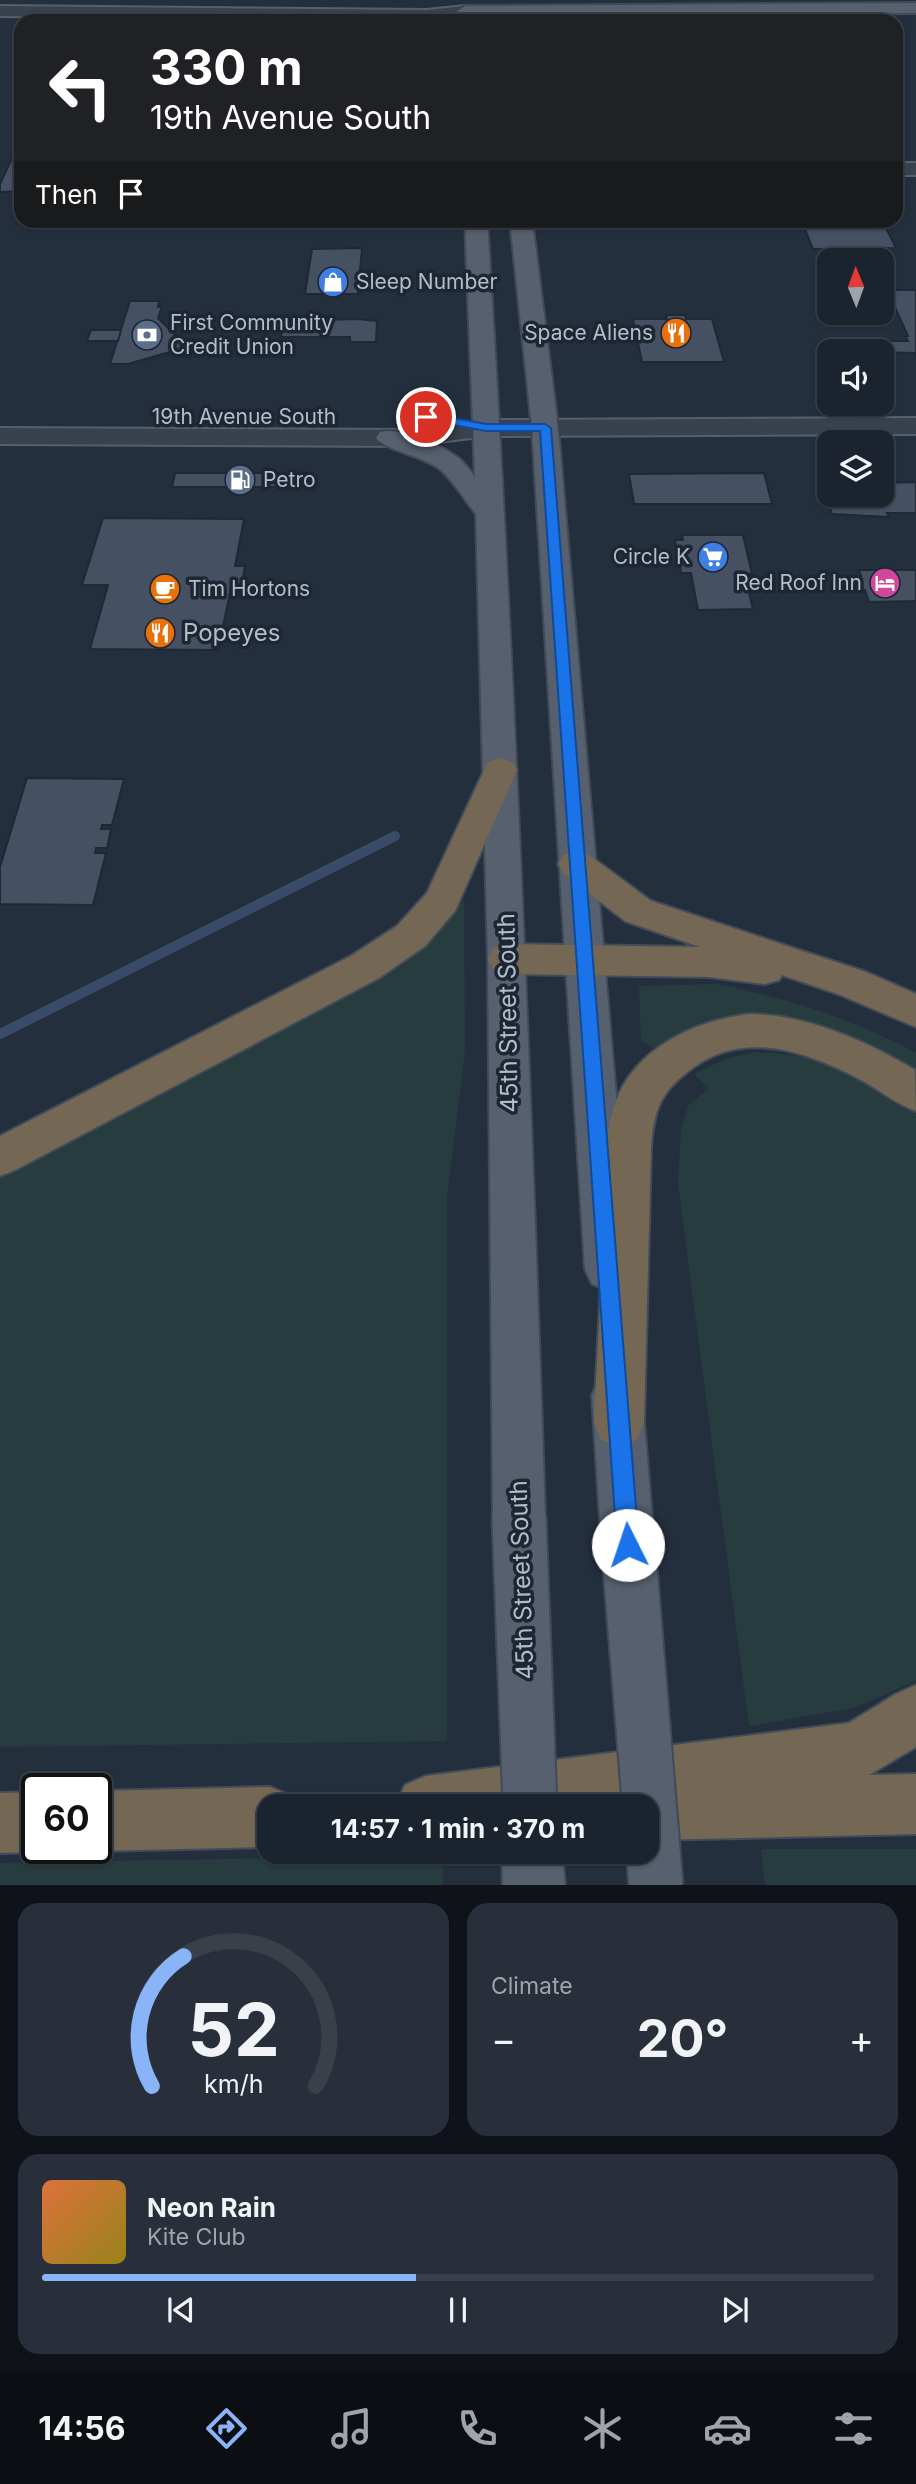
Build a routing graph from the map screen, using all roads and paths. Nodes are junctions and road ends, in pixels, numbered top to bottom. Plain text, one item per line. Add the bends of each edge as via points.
1 (916, 8) edge
2 (0, 11) edge
3 (465, 11) edge
4 (503, 11) edge
5 (192, 12) junction
6 (354, 14) edge
7 (442, 14) edge
8 (476, 228) edge
9 (522, 228) edge
10 (0, 422) edge
11 (916, 426) edge
12 (486, 428) junction
13 (545, 428) junction
14 (0, 436) edge
15 (389, 438) junction
16 (490, 513) junction
17 (500, 770) junction
18 (576, 864) junction
19 (507, 959) junction
20 (586, 960) junction
21 (822, 975) junction
22 (916, 1011) edge
23 (916, 1093) edge
24 (0, 1157) edge
25 (619, 1422) junction
26 (916, 1714) edge
27 (520, 1794) edge
28 (530, 1794) edge
29 (916, 1804) edge
30 (659, 1810) edge
31 (257, 1817) edge
32 (112, 1821) edge
33 (21, 1822) edge
34 (0, 1823) edge
35 (533, 1864) edge
36 (534, 1885) edge
37 (656, 1885) edge

1 - 4 main road
2 - 5 street
3 - 4 main road
3 - 5 street via 317,7
3 - 7 street
5 - 6 street
8 - 12 main road, 45th Street South
9 - 13 main road
10 - 12 street, 19th Avenue South via 426,417
11 - 13 street, 19th Avenue South
12 - 13 street, 19th Avenue South
12 - 15 street, 19th Avenue South
12 - 16 main road, 45th Street South
13 - 18 main road
14 - 15 street, 19th Avenue South
15 - 16 main road via 424,449 450,464
16 - 17 main road, 45th Street South
17 - 19 main road, 45th Street South
17 - 24 highway via 442,901 411,936 365,968
18 - 20 main road
18 - 21 highway via 638,911
19 - 20 highway
19 - 28 main road, 45th Street South, bridge
20 - 21 highway via 709,962
20 - 25 main road
21 - 22 highway
23 - 25 highway via 849,1055 794,1035 752,1030 719,1035 684,1050 662,1069 636,1102 630,1149
25 - 37 main road, bridge
26 - 27 highway via 858,1751
29 - 30 highway
31 - 32 highway
33 - 34 highway
35 - 36 main road

